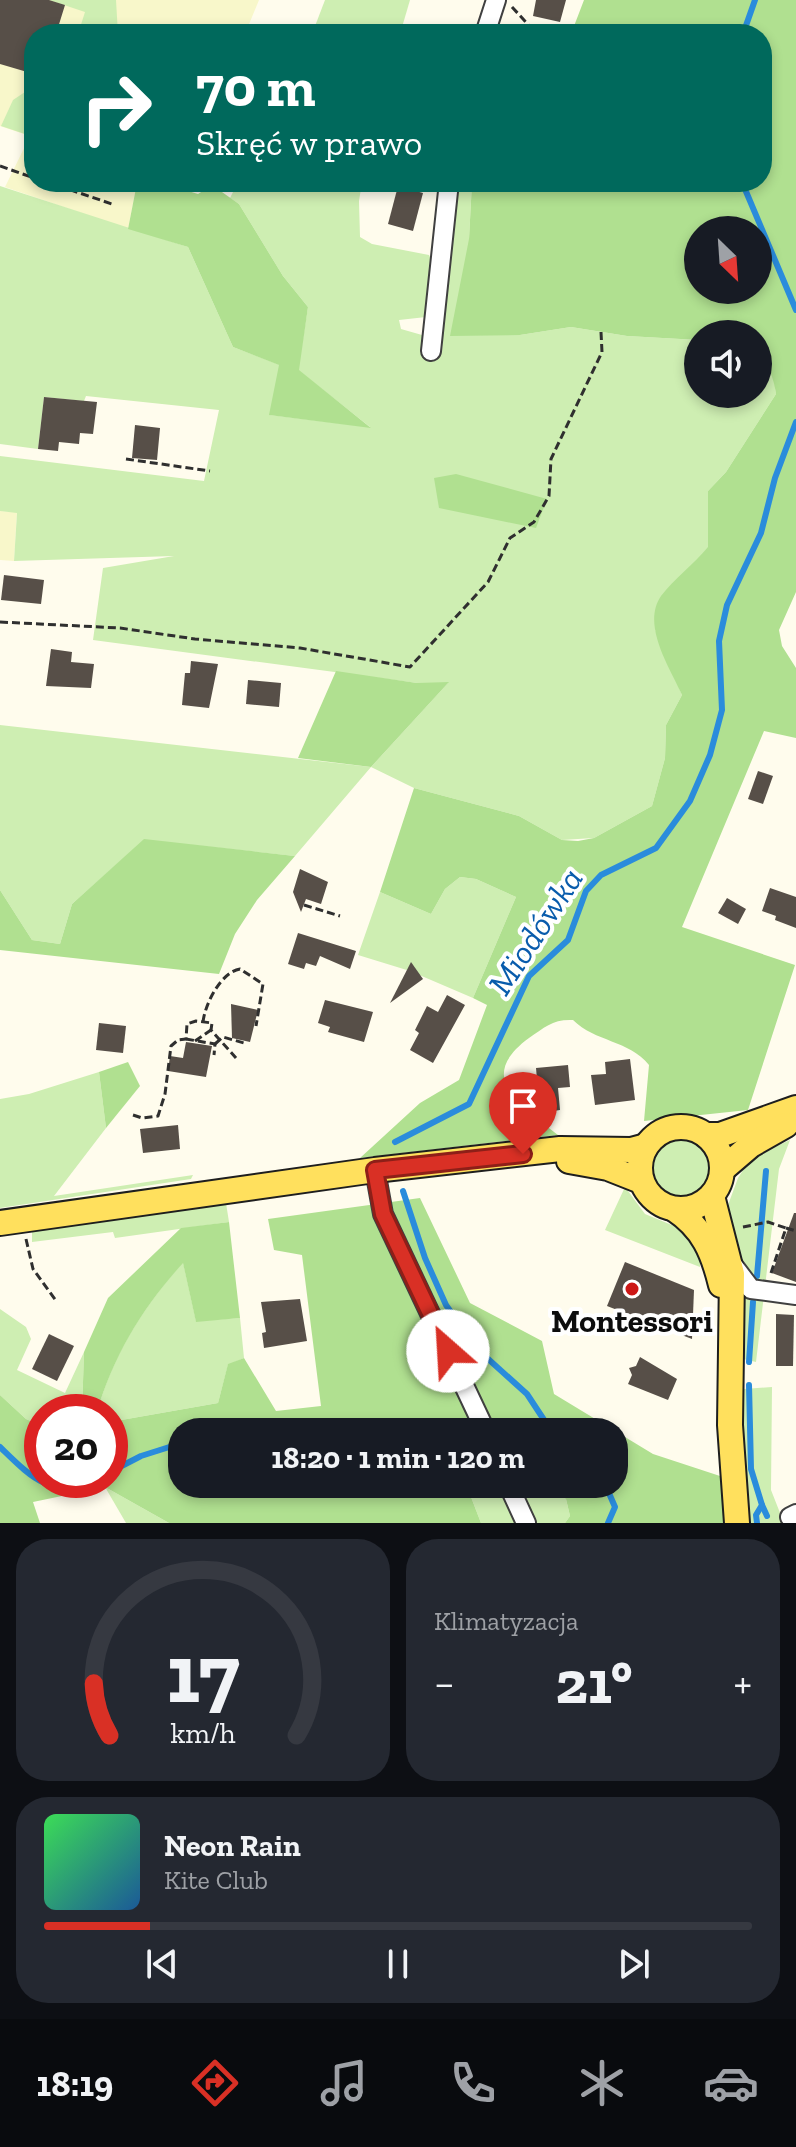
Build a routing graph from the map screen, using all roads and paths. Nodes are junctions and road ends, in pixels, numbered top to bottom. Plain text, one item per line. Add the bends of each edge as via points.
1 (501, 1) edge
2 (490, 24) edge
3 (526, 24) edge
4 (0, 166) edge
5 (24, 174) edge
6 (77, 192) edge
7 (448, 192) edge
8 (112, 204) dead end
9 (601, 332) dead end
10 (431, 351) dead end
11 (126, 459) dead end
12 (210, 471) dead end
13 (0, 622) edge
14 (304, 905) dead end
15 (340, 916) dead end
16 (204, 1022) junction
17 (256, 1026) dead end
18 (209, 1030) junction
19 (186, 1039) junction
20 (220, 1040) junction
21 (195, 1041) junction
22 (244, 1043) dead end
23 (215, 1044) junction
24 (214, 1055) dead end
25 (236, 1058) dead end
26 (796, 1108) edge
27 (133, 1115) dead end
28 (796, 1121) edge
29 (706, 1135) junction
30 (646, 1146) junction
31 (523, 1154) junction
32 (723, 1169) junction
33 (375, 1170) junction
34 (641, 1181) junction
35 (712, 1196) junction
36 (674, 1209) junction
37 (11, 1221) edge
38 (756, 1224) dead end
39 (786, 1228) junction
40 (796, 1231) edge
41 (730, 1260) junction
42 (767, 1284) dead end
43 (796, 1295) edge
44 (57, 1302) dead end
45 (730, 1321) junction
46 (479, 1418) edge
47 (514, 1498) edge
48 (526, 1523) edge
49 (737, 1523) edge

1 - 2 lane
1 - 3 path
4 - 5 path
6 - 8 path
7 - 10 lane
9 - 13 path via 602,352 551,459 549,496 534,522 510,538 488,582 410,667 300,648 120,628
11 - 12 path
14 - 15 path
16 - 17 path via 208,1002 230,973 240,969 263,984
16 - 18 path via 212,1023
16 - 19 path via 187,1024
18 - 20 path
18 - 21 path
19 - 21 path
19 - 27 path via 171,1046 158,1116
20 - 22 path
20 - 23 path
20 - 25 path
21 - 23 path
23 - 24 path
26 - 29 main road
28 - 32 main road via 751,1145
29 - 30 main road via 681,1127 655,1135
29 - 32 main road via 718,1150
30 - 31 main road
30 - 34 main road via 639,1163
31 - 33 main road
31 - 34 main road via 608,1168
32 - 35 main road
33 - 37 main road
33 - 46 lane via 383,1214
34 - 36 main road via 653,1200
35 - 36 main road via 695,1208
35 - 41 main road
36 - 45 main road via 705,1236
37 - 44 path via 33,1269
38 - 39 path
39 - 40 path
39 - 42 path
41 - 43 lane via 751,1289
41 - 45 main road
45 - 49 main road
47 - 48 lane

